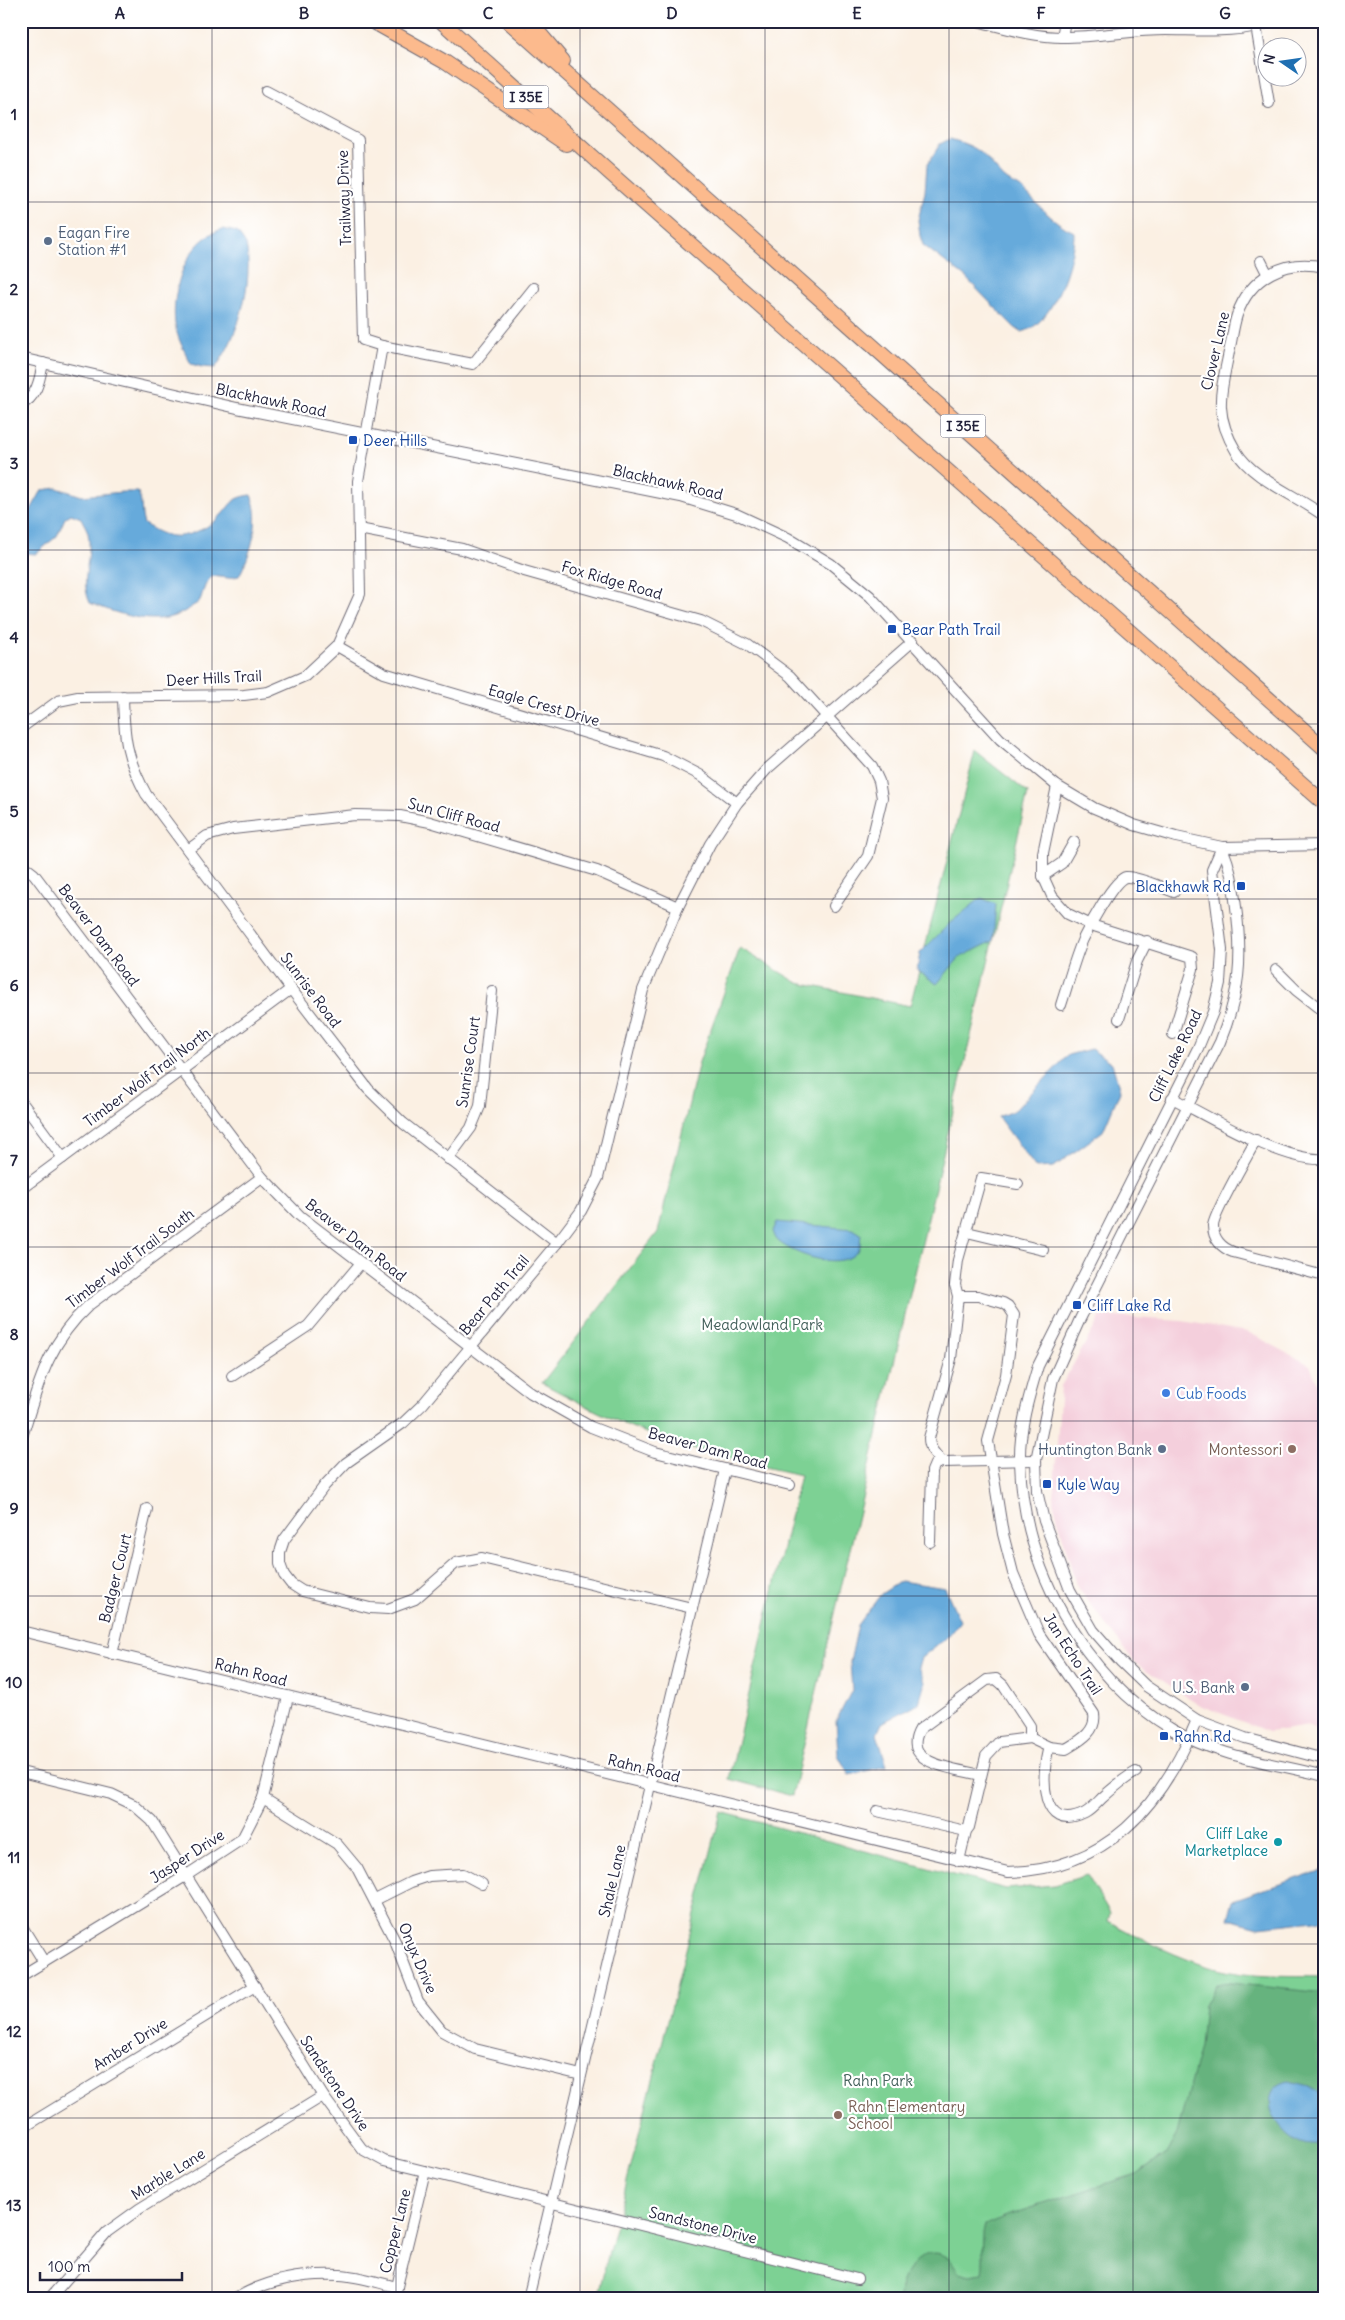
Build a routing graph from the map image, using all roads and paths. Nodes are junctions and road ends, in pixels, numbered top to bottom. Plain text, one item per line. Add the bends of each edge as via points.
1 (372, 21) edge
2 (441, 21) edge
3 (508, 21) edge
4 (529, 21) edge
5 (977, 21) edge
6 (1065, 21) edge
7 (1272, 21) edge
8 (1256, 26) junction
9 (1062, 37) junction
10 (266, 91) dead end
11 (1268, 103) dead end
12 (602, 105) junction
13 (610, 174) junction
14 (1260, 260) dead end
15 (1324, 267) edge
16 (1267, 274) junction
17 (534, 288) dead end
18 (382, 346) junction
19 (21, 358) edge
20 (42, 363) junction
21 (21, 404) edge
22 (366, 435) junction
23 (1324, 516) edge
24 (359, 529) junction
25 (913, 641) junction
26 (337, 646) junction
27 (123, 696) junction
28 (828, 716) junction
29 (21, 728) edge
30 (1324, 748) edge
31 (1057, 786) junction
32 (737, 803) junction
33 (1324, 803) edge
34 (1074, 842) dead end
35 (1324, 845) edge
36 (1222, 847) junction
37 (188, 850) junction
38 (21, 864) edge
39 (1043, 876) junction
40 (1174, 892) dead end
41 (834, 906) dead end
42 (678, 908) junction
43 (1092, 925) junction
44 (1147, 941) junction
45 (1276, 970) dead end
46 (291, 989) junction
47 (492, 991) dead end
48 (1061, 1005) dead end
49 (1324, 1012) edge
50 (1119, 1019) dead end
51 (1173, 1034) dead end
52 (181, 1070) junction
53 (1172, 1098) junction
54 (21, 1101) edge
55 (1188, 1106) junction
56 (1256, 1140) junction
57 (64, 1158) junction
58 (448, 1159) junction
59 (1324, 1159) edge
60 (262, 1177) junction
61 (1018, 1184) dead end
62 (21, 1189) edge
63 (967, 1232) junction
64 (557, 1243) junction
65 (1043, 1250) dead end
66 (360, 1264) junction
67 (1324, 1276) edge
68 (958, 1296) junction
69 (470, 1347) junction
70 (232, 1376) dead end
71 (21, 1440) edge
72 (992, 1459) junction
73 (1020, 1460) junction
74 (1036, 1460) junction
75 (943, 1462) junction
76 (725, 1470) junction
77 (790, 1485) dead end
78 (147, 1509) dead end
79 (930, 1542) dead end
80 (692, 1608) junction
81 (21, 1631) edge
82 (112, 1654) junction
83 (288, 1697) junction
84 (1197, 1720) junction
85 (1030, 1738) junction
86 (1190, 1738) junction
87 (1049, 1747) junction
88 (1324, 1758) edge
89 (21, 1772) edge
90 (1136, 1772) dead end
91 (981, 1774) junction
92 (1324, 1776) edge
93 (651, 1785) junction
94 (263, 1798) junction
95 (877, 1811) dead end
96 (966, 1831) junction
97 (959, 1861) junction
98 (187, 1875) junction
99 (482, 1884) dead end
100 (375, 1900) junction
101 (21, 1925) edge
102 (44, 1962) junction
103 (21, 1976) edge
104 (255, 1986) junction
105 (581, 2075) junction
106 (323, 2096) junction
107 (21, 2129) edge
108 (425, 2171) junction
109 (551, 2203) junction
110 (857, 2279) dead end
111 (397, 2286) junction
112 (49, 2299) edge
113 (235, 2299) edge
114 (394, 2299) edge
115 (528, 2299) edge

1 - 13 highway via 445,62
2 - 13 highway, I 35E
3 - 12 highway, I 35E
4 - 12 highway
5 - 9 street
6 - 9 street
7 - 8 street
8 - 9 street via 1230,30 1163,30
8 - 11 street
10 - 18 street, Trailway Drive via 358,140 363,340
12 - 30 highway, I 35E
13 - 33 highway, I 35E
14 - 16 street
15 - 16 street, Clover Lane via 1308,263 1283,266
16 - 23 street, Clover Lane via 1246,294 1237,315 1219,400 1224,428 1236,453 1256,473
17 - 18 street, Trailway Drive via 473,364
18 - 22 street
19 - 20 street, Blackhawk Road
20 - 21 street via 38,385 28,402
20 - 22 street, Blackhawk Road
22 - 24 street, Deer Hills Trail via 358,481
22 - 25 street, Blackhawk Road via 681,497 736,514 788,538 831,564 870,596
24 - 26 street, Deer Hills Trail via 360,594
24 - 28 street, Fox Ridge Road via 462,549 524,571 701,621 747,644 790,676
25 - 28 street, Bear Path Trail
25 - 31 street, Blackhawk Road via 1000,739
26 - 27 street, Deer Hills Trail via 305,676 268,692
26 - 32 street, Eagle Crest Drive via 384,673 663,756 700,775
27 - 29 street, Deer Hills Trail via 78,696 58,702
27 - 37 street, Sunrise Road via 124,736 133,770 146,794
28 - 32 street, Bear Path Trail via 767,769
28 - 41 street, Fox Ridge Road via 872,766 882,798 868,856
31 - 36 street, Blackhawk Road via 1094,808 1134,825
31 - 39 street via 1044,841
32 - 42 street, Bear Path Trail via 710,844
34 - 39 street via 1062,863
35 - 36 street, Blackhawk Road
36 - 53 street, Cliff Lake Road via 1212,870 1222,950 1220,983 1213,1012 1198,1048
36 - 55 street via 1231,868 1240,943 1239,979 1220,1042
37 - 42 street, Sun Cliff Road via 208,836 233,829 355,815 400,816 597,871
37 - 46 street, Sunrise Road
38 - 52 street, Beaver Dam Road via 34,874
39 - 43 street via 1052,896 1068,914
40 - 43 street via 1127,877 1121,879 1112,888
42 - 64 street, Bear Path Trail via 643,990 598,1178 581,1211
43 - 44 street
43 - 48 street via 1083,940
44 - 50 street via 1137,961
44 - 51 street via 1192,957 1194,964
45 - 49 street
46 - 52 street, Timber Wolf Trail North
46 - 58 street, Sunrise Road via 368,1089 403,1123
47 - 58 street, Sunrise Court via 480,1106 471,1128
52 - 57 street, Timber Wolf Trail North
52 - 60 street, Beaver Dam Road
53 - 55 street
53 - 73 street, Cliff Lake Road via 1038,1366 1024,1422
54 - 57 street
55 - 56 street
55 - 74 street via 1053,1379
56 - 59 street via 1299,1156
56 - 67 street via 1214,1220 1215,1237 1233,1252
57 - 62 street, Timber Wolf Trail North
58 - 64 street, Sunrise Road
60 - 66 street, Beaver Dam Road via 300,1216
60 - 71 street, Timber Wolf Trail South via 70,1323 46,1362
61 - 63 street via 981,1178
63 - 65 street
63 - 68 street via 958,1260 955,1285
64 - 69 street, Bear Path Trail
66 - 69 street, Beaver Dam Road
66 - 70 street via 308,1326
68 - 72 street, Jan Echo Trail via 978,1296 1003,1303 1014,1315 1006,1375 988,1441
68 - 75 street via 951,1359 929,1438 932,1451
69 - 76 street, Beaver Dam Road via 530,1393 591,1427 655,1452
69 - 80 street, Bear Path Trail via 403,1423 346,1463 284,1540 280,1564 291,1584 302,1591 370,1608 388,1608 415,1599 456,1563 482,1558
72 - 73 street
72 - 75 street
72 - 87 street, Jan Echo Trail via 1003,1534 1013,1573 1039,1634 1094,1714 1092,1729 1066,1750
73 - 74 street
73 - 86 street, Cliff Lake Road via 1025,1511 1033,1544 1061,1611 1084,1648 1135,1705
74 - 84 street via 1037,1491 1044,1521 1070,1590 1094,1630 1146,1686
75 - 79 street via 935,1464 932,1471
76 - 77 street, Beaver Dam Road
76 - 80 street, Shale Lane
78 - 82 street, Badger Court
80 - 93 street, Shale Lane
81 - 82 street, Rahn Road
82 - 83 street, Rahn Road
83 - 93 street, Rahn Road
83 - 94 street, Jasper Drive
84 - 86 street, Rahn Road
84 - 88 street via 1245,1738
85 - 87 street, Jan Echo Trail
85 - 91 street via 999,1742 986,1756
85 - 91 street via 1030,1726 996,1679 987,1680 920,1728 915,1745 927,1762
86 - 92 street, Cliff Lake Road via 1242,1756
86 - 97 street, Rahn Road via 1158,1794 1141,1814 1084,1857 1032,1871 1008,1872
87 - 90 street via 1043,1778 1049,1807 1068,1818 1086,1812
89 - 98 street, Sandstone Drive via 111,1794 134,1805 152,1821
91 - 96 street
93 - 97 street, Rahn Road
93 - 105 street, Shale Lane
94 - 98 street, Jasper Drive via 242,1839
94 - 100 street, Onyx Drive via 337,1844 357,1868
95 - 96 street
96 - 97 street
98 - 102 street, Jasper Drive
98 - 104 street, Sandstone Drive
99 - 100 street via 464,1874 430,1876
100 - 105 street, Onyx Drive via 418,2001 442,2031 474,2049
101 - 102 street
102 - 103 street, Jasper Drive
104 - 106 street, Sandstone Drive
104 - 107 street, Amber Drive
105 - 109 street, Shale Lane
106 - 108 street, Sandstone Drive via 362,2149 384,2161
106 - 112 street, Marble Lane via 107,2232
108 - 109 street, Sandstone Drive
108 - 111 street, Copper Lane
109 - 110 street, Sandstone Drive
109 - 115 street, Shale Lane
111 - 113 street via 341,2275 297,2276 252,2289
111 - 114 street, Copper Lane

